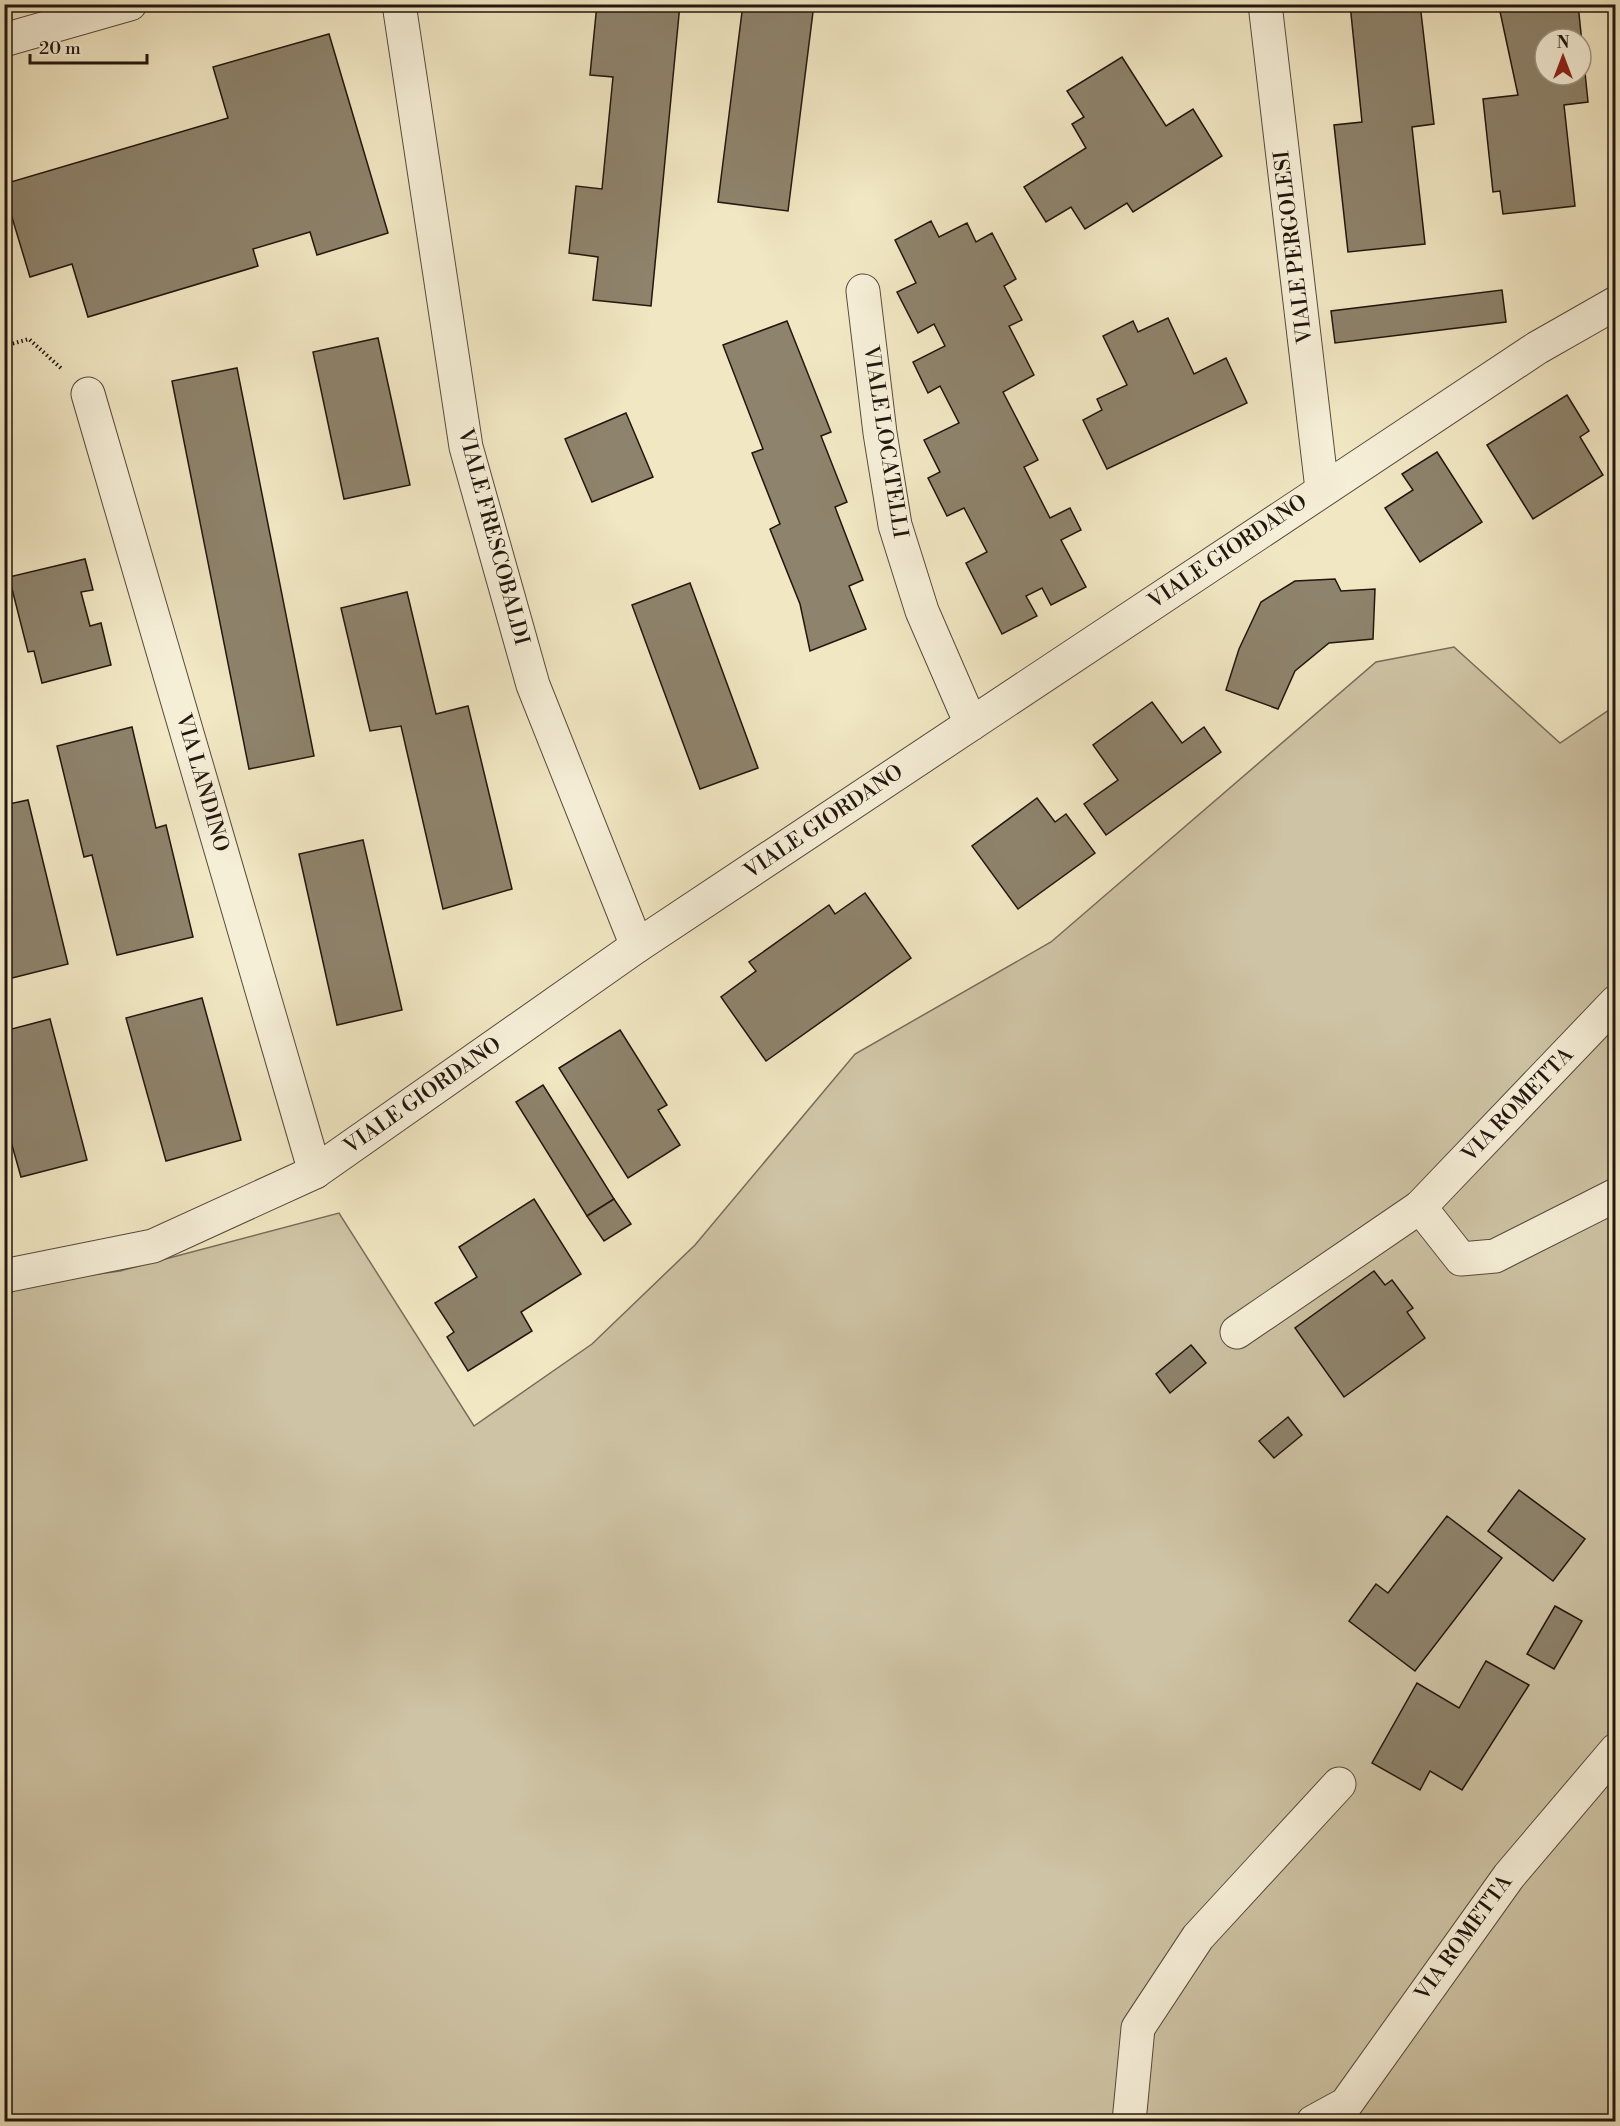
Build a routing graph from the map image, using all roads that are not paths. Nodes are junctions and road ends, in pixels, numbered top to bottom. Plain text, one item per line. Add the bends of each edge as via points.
1 (130, 4) edge
2 (399, 4) edge
3 (1266, 4) edge
4 (4, 40) edge
5 (862, 291) dead end
6 (1616, 303) edge
7 (88, 394) road end
8 (1322, 489) junction
9 (971, 724) junction
10 (637, 946) junction
11 (1616, 1002) edge
12 (315, 1172) junction
13 (1616, 1195) edge
14 (1420, 1207) junction
15 (4, 1276) edge
16 (1237, 1332) dead end
17 (1616, 1750) edge
18 (1339, 1784) dead end
19 (1129, 2121) edge
20 (1312, 2121) edge

1 - 4 street
2 - 10 street, VIALE FRESCOBALDI via 466,447 533,685
3 - 8 street, VIALE PERGOLESI
5 - 9 street, VIALE LOCATELLI via 895,525 922,611
6 - 8 street, VIALE GIORDANO via 1537,348
7 - 12 street, VIA LANDINO
8 - 9 street, VIALE GIORDANO
9 - 10 street, VIALE GIORDANO
10 - 12 street, VIALE GIORDANO
11 - 14 street, VIA ROMETTA
12 - 15 street, VIALE GIORDANO via 153,1246
13 - 14 street via 1495,1256 1461,1259
14 - 16 street, VIA ROMETTA
17 - 20 street, VIA ROMETTA via 1509,1876 1346,2104
18 - 19 street via 1197,1937 1138,2028

